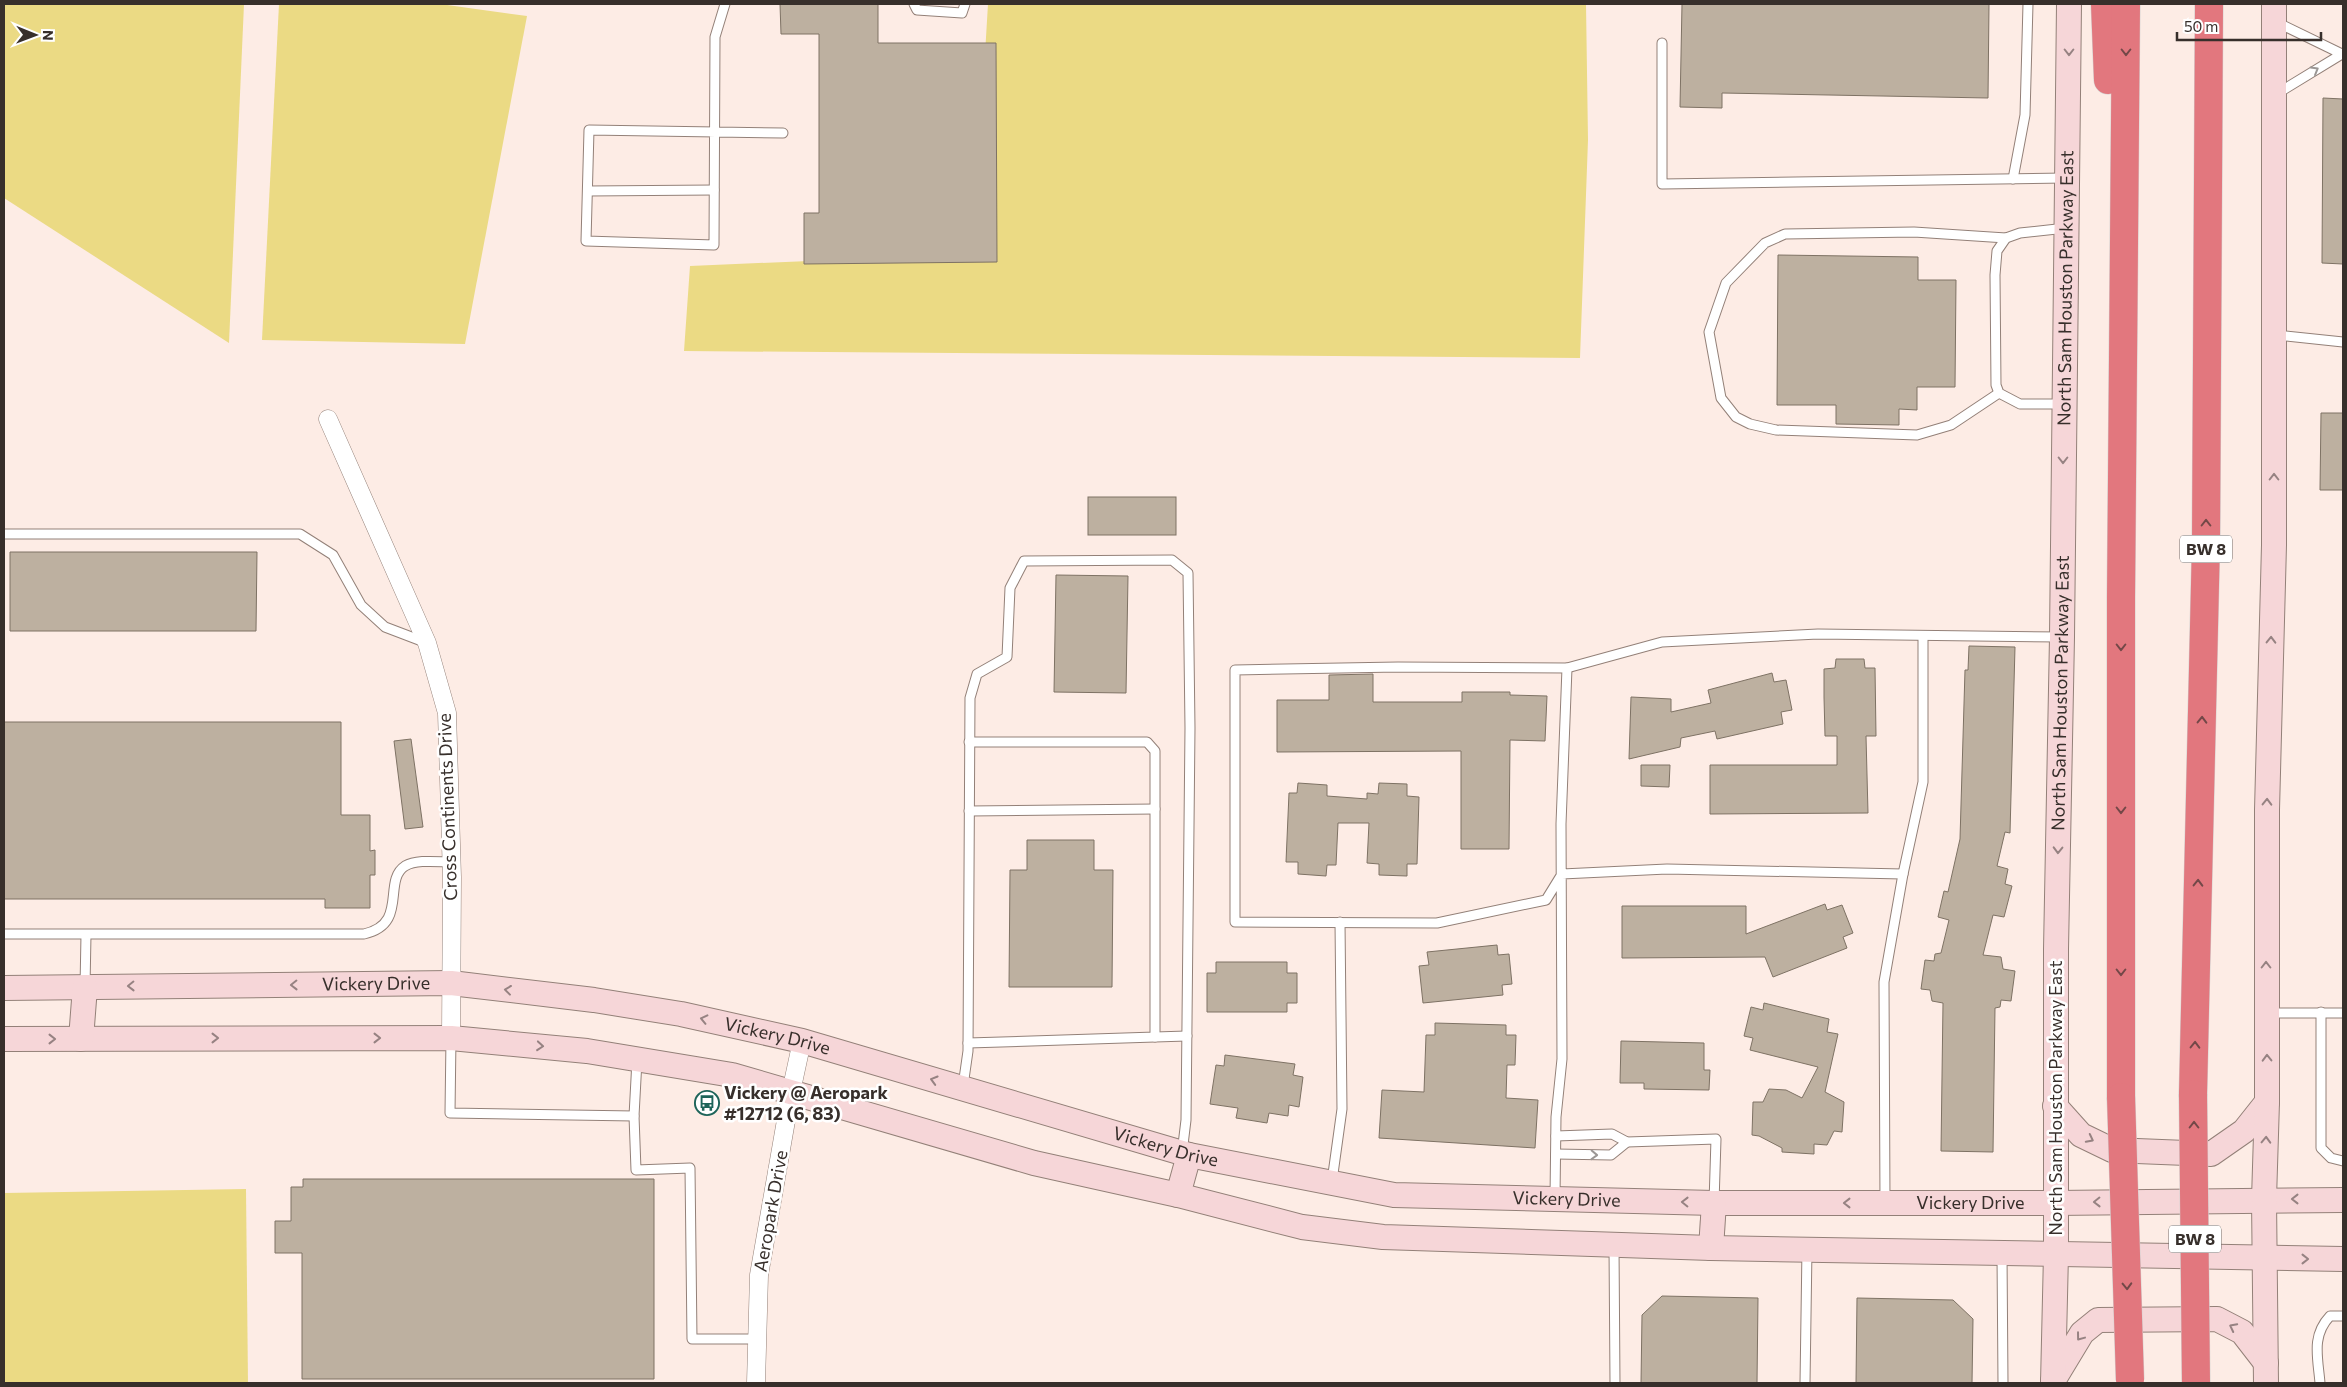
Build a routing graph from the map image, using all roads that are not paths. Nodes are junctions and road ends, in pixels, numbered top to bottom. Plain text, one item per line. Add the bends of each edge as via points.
1 (724, 4) edge
2 (914, 4) edge
3 (965, 4) edge
4 (2028, 4) edge
5 (2069, 4) edge
6 (2105, 4) edge
7 (2126, 4) edge
8 (2209, 4) edge
9 (2274, 12) edge
10 (1662, 43) dead end
11 (2343, 54) edge
12 (2273, 95) junction
13 (714, 131) junction
14 (783, 133) dead end
15 (2068, 178) junction
16 (2013, 179) junction
17 (714, 190) junction
18 (588, 191) junction
19 (2067, 228) junction
20 (2006, 238) junction
21 (2273, 335) junction
22 (2343, 342) edge
23 (1999, 393) junction
24 (2063, 404) junction
25 (328, 419) dead end
26 (4, 534) edge
27 (2122, 598) junction
28 (1923, 636) junction
29 (2062, 637) junction
30 (427, 643) junction
31 (1567, 668) junction
32 (969, 742) junction
33 (1155, 809) junction
34 (969, 811) junction
35 (452, 862) junction
36 (1562, 874) junction
37 (1903, 874) junction
38 (1340, 922) junction
39 (4, 934) edge
40 (86, 935) junction
41 (450, 983) junction
42 (85, 987) junction
43 (4, 988) edge
44 (2322, 1012) junction
45 (2343, 1012) edge
46 (2266, 1013) junction
47 (1186, 1036) junction
48 (1155, 1037) junction
49 (451, 1038) junction
50 (4, 1039) edge
51 (81, 1039) junction
52 (802, 1041) junction
53 (968, 1043) junction
54 (637, 1059) junction
55 (963, 1088) junction
56 (791, 1092) junction
57 (2267, 1102) junction
58 (2055, 1106) junction
59 (634, 1116) junction
60 (1556, 1136) junction
61 (1627, 1142) junction
62 (1185, 1154) junction
63 (1556, 1154) junction
64 (2343, 1161) edge
65 (1332, 1183) junction
66 (1178, 1195) junction
67 (2264, 1199) junction
68 (1554, 1200) junction
69 (2343, 1200) edge
70 (1714, 1203) junction
71 (1886, 1203) junction
72 (2055, 1203) junction
73 (1614, 1244) junction
74 (1711, 1248) junction
75 (1807, 1249) junction
76 (2002, 1253) junction
77 (2056, 1254) junction
78 (2266, 1259) junction
79 (2343, 1259) edge
80 (2343, 1316) edge
81 (756, 1339) junction
82 (2266, 1373) edge
83 (2053, 1382) edge
84 (2130, 1382) edge
85 (756, 1383) edge
86 (1615, 1383) edge
87 (1806, 1383) edge
88 (2003, 1383) edge
89 (2196, 1383) edge
90 (2320, 1383) edge

1 - 13 lane via 715,36
2 - 3 lane via 917,10 962,13
4 - 16 lane via 2025,115
5 -> 15 main road, North Sam Houston Parkway East
6 - 27 highway via 2115,272 2116,476
7 -> 27 highway
89 -> 8 highway, BW 8, bridge via 2194,1094 2206,542
9 - 11 lane
9 - 12 main road
10 - 16 lane via 1662,184
12 -> 11 lane
12 - 21 main road
13 - 14 lane
13 - 17 lane
13 - 18 lane via 588,130
15 - 16 lane
15 - 19 main road, North Sam Houston Parkway East
17 - 18 lane
17 - 18 lane via 714,245 586,241
19 - 20 lane via 2020,233
19 - 24 main road, North Sam Houston Parkway East
20 - 23 lane via 1997,250 1995,275 1996,385
20 - 23 lane via 1914,232 1785,234 1765,243 1726,283 1709,332 1721,398 1736,417 1776,430 1917,435 1951,425
21 - 22 lane
46 -> 21 main road via 2274,545
23 - 24 lane via 2020,404
24 -> 29 main road, North Sam Houston Parkway East
25 - 30 street, Cross Continents Drive
26 - 30 lane via 300,534 333,555 361,605 385,627
27 -> 84 highway, bridge via 2121,1097
28 - 29 lane
28 - 31 lane via 1818,634 1662,642
28 - 37 lane via 1923,782
29 -> 58 main road, North Sam Houston Parkway East
30 - 35 street, Cross Continents Drive via 447,713
31 - 36 lane
31 - 38 lane via 1235,670 1235,922
32 - 33 lane via 1147,742 1156,751
32 - 34 lane
32 - 47 lane via 970,698 977,674 1007,657 1010,588 1024,561 1172,560 1188,573 1190,738
33 - 34 lane
33 - 48 lane
34 - 53 lane
35 - 40 lane via 418,863 400,870 390,915 376,932
35 - 41 street, Cross Continents Drive
36 - 37 lane via 1667,869
36 - 38 lane via 1546,900 1437,923
36 - 60 lane via 1562,1059
37 - 71 lane via 1884,982
38 - 65 lane via 1342,1110
39 - 40 lane
40 - 42 lane
41 -> 42 main road, Vickery Drive
41 - 49 street, Cross Continents Drive
52 -> 41 main road, Vickery Drive via 681,1014
42 - 43 main road, Vickery Drive
42 - 51 main road
44 - 45 lane
44 - 46 lane
44 - 64 lane via 2321,1148 2331,1158
57 -> 46 main road
47 - 48 lane
47 - 62 lane
48 - 53 lane
51 -> 49 main road
49 -> 54 main road
49 - 59 lane via 450,1113
50 -> 51 main road
55 -> 52 main road, Vickery Drive
52 - 56 street, Aeropark Drive
53 - 55 lane
54 - 56 main road via 732,1076
54 - 59 lane
55 - 62 main road, Vickery Drive
56 - 66 main road via 1034,1163
56 - 81 street, Aeropark Drive via 759,1275
58 -> 57 main road via 2081,1135 2112,1150 2211,1154 2244,1131
67 -> 57 main road
58 - 72 main road, North Sam Houston Parkway East
59 - 81 lane via 636,1170 690,1168 692,1340
60 - 61 lane via 1612,1134
60 - 63 lane
63 -> 61 lane via 1611,1155
61 - 70 lane via 1716,1139
62 - 65 main road, Vickery Drive
62 - 66 main road
63 - 68 lane
65 - 68 main road, Vickery Drive via 1394,1194
66 - 73 main road via 1302,1227 1383,1237
69 -> 67 main road, Vickery Drive
67 -> 72 main road, Vickery Drive
67 - 78 main road
70 -> 68 main road, Vickery Drive
71 -> 70 main road, Vickery Drive
70 - 74 main road
71 - 72 main road, Vickery Drive
72 - 77 main road, North Sam Houston Parkway East
73 - 74 main road
73 - 86 lane
74 - 75 main road
75 - 76 main road
75 - 87 lane
76 - 77 main road
76 - 88 lane
77 - 78 main road
77 - 83 main road, North Sam Houston Parkway East
78 -> 79 main road
78 - 82 main road
80 - 90 lane via 2330,1316 2322,1325 2317,1339
81 - 85 street, Aeropark Drive
82 -> 83 main road via 2242,1332 2217,1319 2098,1320 2082,1334

